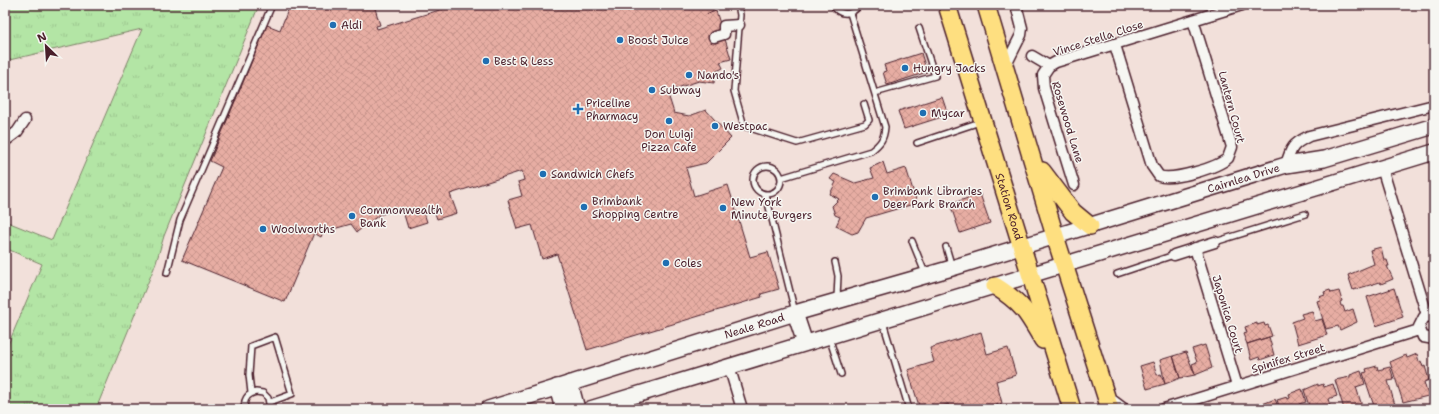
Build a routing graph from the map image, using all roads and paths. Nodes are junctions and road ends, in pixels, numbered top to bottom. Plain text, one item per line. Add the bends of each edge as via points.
1 (272, 5) edge
2 (738, 5) edge
3 (833, 5) edge
4 (859, 5) edge
5 (935, 5) edge
6 (947, 5) edge
7 (986, 5) edge
8 (1016, 5) edge
9 (1242, 5) edge
10 (850, 13) junction
11 (1194, 20) junction
12 (739, 25) junction
13 (919, 28) dead end
14 (955, 33) junction
15 (714, 38) dead end
16 (1115, 44) junction
17 (1032, 56) dead end
18 (1048, 66) junction
19 (1005, 67) junction
20 (875, 94) junction
21 (864, 104) dead end
22 (1434, 105) edge
23 (26, 120) dead end
24 (983, 122) junction
25 (1434, 126) edge
26 (5, 141) edge
27 (917, 143) dead end
28 (1377, 143) junction
29 (1031, 151) junction
30 (1434, 152) edge
31 (1286, 165) junction
32 (1382, 168) junction
33 (781, 178) junction
34 (1074, 185) dead end
35 (766, 194) junction
36 (1305, 214) dead end
37 (1090, 226) junction
38 (1055, 236) junction
39 (912, 241) dead end
40 (1215, 242) joint
41 (1022, 246) junction
42 (946, 247) dead end
43 (1195, 248) junction
44 (1174, 255) joint
45 (835, 262) dead end
46 (1065, 265) junction
47 (952, 268) junction
48 (167, 273) dead end
49 (1117, 274) dead end
50 (926, 275) junction
51 (1031, 275) junction
52 (995, 286) junction
53 (837, 301) junction
54 (795, 313) junction
55 (1431, 316) edge
56 (882, 320) junction
57 (1419, 330) junction
58 (829, 335) junction
59 (1434, 339) edge
60 (805, 343) junction
61 (729, 366) junction
62 (1060, 369) junction
63 (840, 374) dead end
64 (564, 385) junction
65 (1237, 386) junction
66 (252, 393) junction
67 (270, 402) junction
68 (1108, 402) edge
69 (245, 409) edge
70 (270, 409) edge
71 (488, 409) edge
72 (563, 409) edge
73 (577, 409) edge
74 (590, 409) edge
75 (742, 409) edge
76 (909, 409) edge
77 (1072, 409) edge
78 (1124, 409) edge
79 (1164, 409) edge

1 - 48 lane via 180,220
2 - 12 lane
3 - 10 lane via 841,13
4 - 10 lane
5 - 14 main road
6 - 14 main road, Station Road
7 - 19 main road
8 - 19 street via 1022,28 1021,35
9 - 11 street, Vince Stella Close
10 - 20 lane
11 - 16 street, Vince Stella Close
11 - 16 street, Lantern Court via 1232,148 1228,158 1218,164 1175,177 1159,176 1152,166
12 - 15 street via 724,26 724,34
12 - 21 lane via 734,91 744,126 797,143 865,124 869,120
13 - 20 lane via 935,76
14 - 24 main road, Station Road
16 - 18 street, Vince Stella Close
17 - 18 street, Vince Stella Close
18 - 34 street, Rosewood Lane via 1043,75 1044,88
19 - 29 main road
20 - 33 lane via 885,127 884,136 877,146 865,153
22 - 31 street via 1309,136 1290,149
23 - 26 street via 17,132
24 - 27 lane
24 - 41 main road, Station Road
25 - 28 street, Cairnlea Drive
28 - 31 street, Cairnlea Drive via 1324,159
28 - 32 street
29 - 37 main road via 1060,198
29 - 38 main road
30 - 32 street
31 - 37 street, Cairnlea Drive
32 - 46 street
32 - 55 street
33 - 35 lane via 776,191
33 - 35 lane via 777,170 769,166 756,170 752,179 755,188
35 - 54 lane
36 - 40 lane
37 - 38 street, Cairnlea Drive
38 - 41 street, Cairnlea Drive
38 - 46 main road
39 - 50 lane
40 - 43 street
41 - 47 street, Neale Road
41 - 51 main road, Station Road
42 - 47 lane
43 - 44 street
43 - 65 street, Japonica Court
44 - 49 lane
45 - 53 lane via 838,276
46 - 51 street
46 - 68 main road
47 - 50 street, Neale Road
50 - 53 street, Neale Road
51 - 52 street
51 - 62 main road, Station Road
52 - 56 street
52 - 62 main road via 1016,299 1022,306
53 - 54 street, Neale Road
54 - 60 street
54 - 64 street, Neale Road
55 - 57 street via 1419,323
56 - 58 street
56 - 76 lane
57 - 59 street via 1423,337
57 - 65 street, Spinifex Street
58 - 60 street
58 - 63 lane
60 - 61 street
61 - 74 street
61 - 75 street
62 - 77 main road, Station Road
64 - 71 street, Neale Road
64 - 72 street
64 - 73 street
65 - 79 street, Spinifex Street
66 - 67 lane via 263,393
66 - 67 lane via 248,363 251,346 275,337 292,394
66 - 69 lane via 245,401
67 - 70 lane
68 - 78 street

